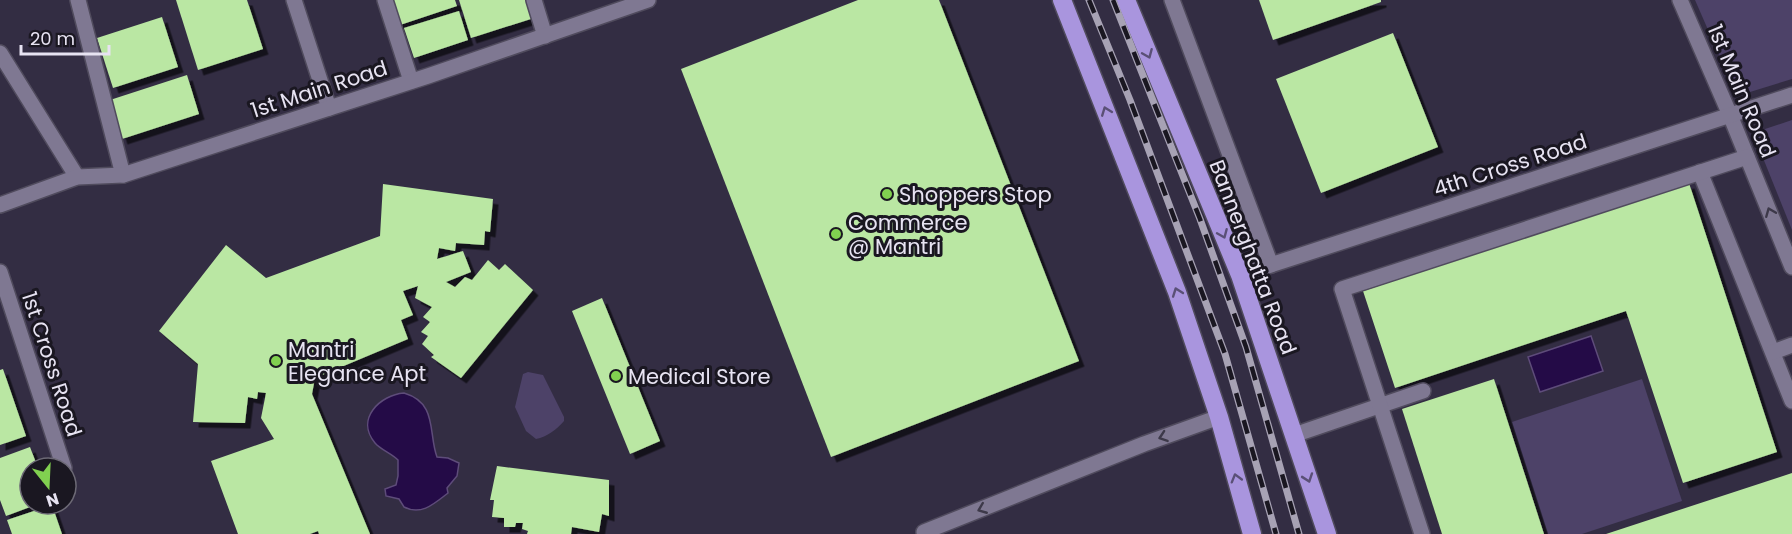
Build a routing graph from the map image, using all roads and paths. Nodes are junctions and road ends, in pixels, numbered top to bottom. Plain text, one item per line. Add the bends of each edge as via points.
1 (78, 0) edge
2 (294, 0) edge
3 (385, 0) edge
4 (534, 0) edge
5 (648, 0) edge
6 (1062, 0) edge
7 (1126, 0) edge
8 (1172, 0) edge
9 (1680, 0) edge
10 (545, 36) junction
11 (0, 53) edge
12 (411, 81) junction
13 (1792, 95) edge
14 (328, 108) junction
15 (1730, 115) junction
16 (1748, 157) junction
17 (1700, 172) junction
18 (123, 175) junction
19 (77, 177) junction
20 (0, 205) edge
21 (1272, 265) junction
22 (1792, 267) edge
23 (0, 272) edge
24 (1240, 275) junction
25 (1792, 345) edge
26 (1773, 352) junction
27 (1423, 391) dead end
28 (1792, 401) edge
29 (1380, 406) junction
30 (1219, 417) junction
31 (1294, 435) junction
32 (60, 456) edge
33 (924, 532) dead end
34 (1252, 534) edge
35 (1327, 534) edge
36 (1422, 534) edge

1 - 18 street
2 - 14 street
3 - 12 street
4 - 10 street
5 - 10 street, 1st Main Road
30 -> 6 highway via 1177,292
7 -> 24 highway, Bannerghatta Road
8 - 21 street
9 - 15 street, 1st Main Road
10 - 12 street, 1st Main Road
11 - 19 street
12 - 14 street, 1st Main Road
13 - 15 street, 4th Cross Road
14 - 18 street, 1st Main Road
15 - 16 street, 1st Main Road
15 - 21 street, 4th Cross Road
16 - 17 street
22 -> 16 street, 1st Main Road
17 - 26 street
17 - 29 street via 1342,290
18 - 19 street, 1st Main Road
19 - 20 street, 1st Main Road
21 - 24 street, 4th Cross Road
23 - 32 street, 1st Cross Road
24 - 31 highway, Bannerghatta Road
25 - 26 street
26 - 28 street
27 - 29 street
29 - 31 street
29 - 36 street
30 -> 33 street
34 -> 30 highway
31 -> 35 highway, Bannerghatta Road

